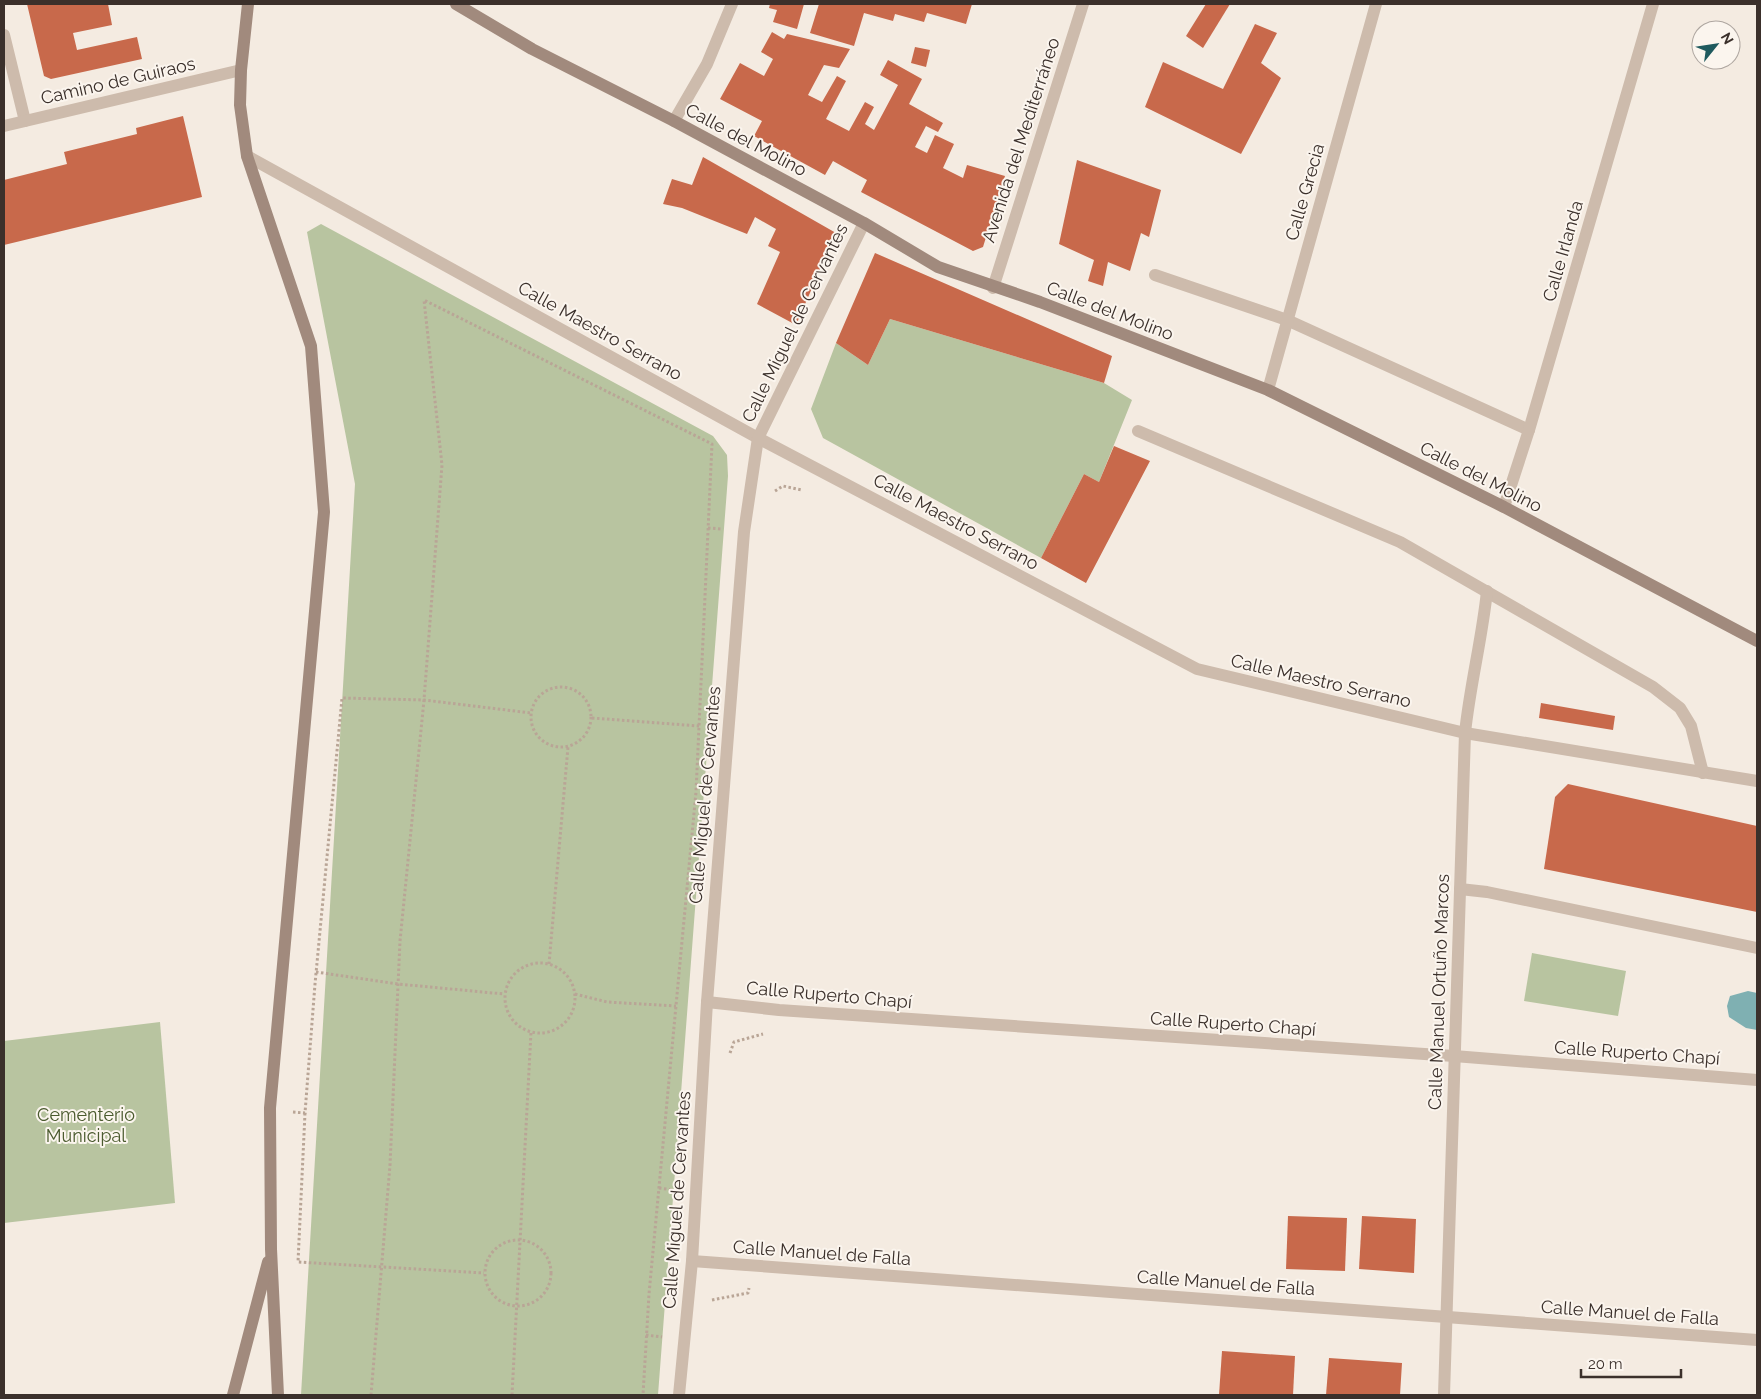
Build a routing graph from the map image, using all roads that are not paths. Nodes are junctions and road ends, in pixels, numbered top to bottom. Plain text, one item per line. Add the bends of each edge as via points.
1 (248, 4) edge
2 (456, 4) edge
3 (732, 4) edge
4 (1083, 4) edge
5 (1376, 4) edge
6 (1652, 4) edge
7 (4, 35) edge
8 (241, 70) junction
9 (25, 121) junction
10 (674, 121) junction
11 (4, 126) edge
12 (247, 156) junction
13 (864, 223) junction
14 (1155, 275) dead end
15 (993, 288) junction
16 (1287, 320) junction
17 (1268, 390) junction
18 (1529, 430) junction
19 (1138, 431) dead end
20 (758, 438) junction
21 (1504, 507) junction
22 (1487, 591) junction
23 (1757, 641) edge
24 (1466, 733) junction
25 (1704, 773) junction
26 (1757, 781) edge
27 (1460, 889) junction
28 (1757, 948) edge
29 (707, 1002) junction
30 (1454, 1056) junction
31 (1757, 1080) edge
32 (271, 1250) junction
33 (692, 1261) junction
34 (1448, 1316) junction
35 (1757, 1340) edge
36 (233, 1395) edge
37 (278, 1395) edge
38 (680, 1395) edge
39 (1444, 1395) edge

1 - 8 street
2 - 10 street, Calle del Molino via 532,49
3 - 10 street via 707,64
4 - 15 street, Avenida del Mediterráneo
5 - 16 street, Calle Grecia
6 - 18 street, Calle Irlanda
7 - 9 street
8 - 9 street, Camino de Guiraos
8 - 12 street via 240,104
9 - 11 street, Camino de Guiraos
10 - 13 street, Calle del Molino
12 - 20 street, Calle Maestro Serrano
12 - 32 street via 311,346 324,512 270,1108
13 - 15 street, Calle del Molino via 938,267
13 - 20 street, Calle Miguel de Cervantes
14 - 16 street
15 - 17 street, Calle del Molino via 1040,302
16 - 17 street, Calle Grecia
16 - 18 street
17 - 21 street, Calle del Molino
18 - 21 street, Calle Irlanda
19 - 22 street via 1400,542
20 - 24 street, Calle Maestro Serrano via 1197,669
20 - 29 street, Calle Miguel de Cervantes via 744,532
21 - 23 street, Calle del Molino
22 - 24 street, Calle Manuel Ortuño Marcos via 1483,632 1469,695
22 - 25 street via 1653,687 1680,708 1691,726
24 - 25 street, Calle Maestro Serrano
24 - 27 street, Calle Manuel Ortuño Marcos
25 - 26 street, Calle Maestro Serrano
27 - 28 street
27 - 30 street, Calle Manuel Ortuño Marcos
29 - 30 street, Calle Ruperto Chapí via 779,1010
29 - 33 street, Calle Miguel de Cervantes
30 - 31 street, Calle Ruperto Chapí
30 - 34 street, Calle Manuel Ortuño Marcos
32 - 36 street
32 - 37 street
33 - 34 street, Calle Manuel de Falla
33 - 38 street, Calle Miguel de Cervantes
34 - 35 street, Calle Manuel de Falla
34 - 39 street, Calle Manuel Ortuño Marcos

